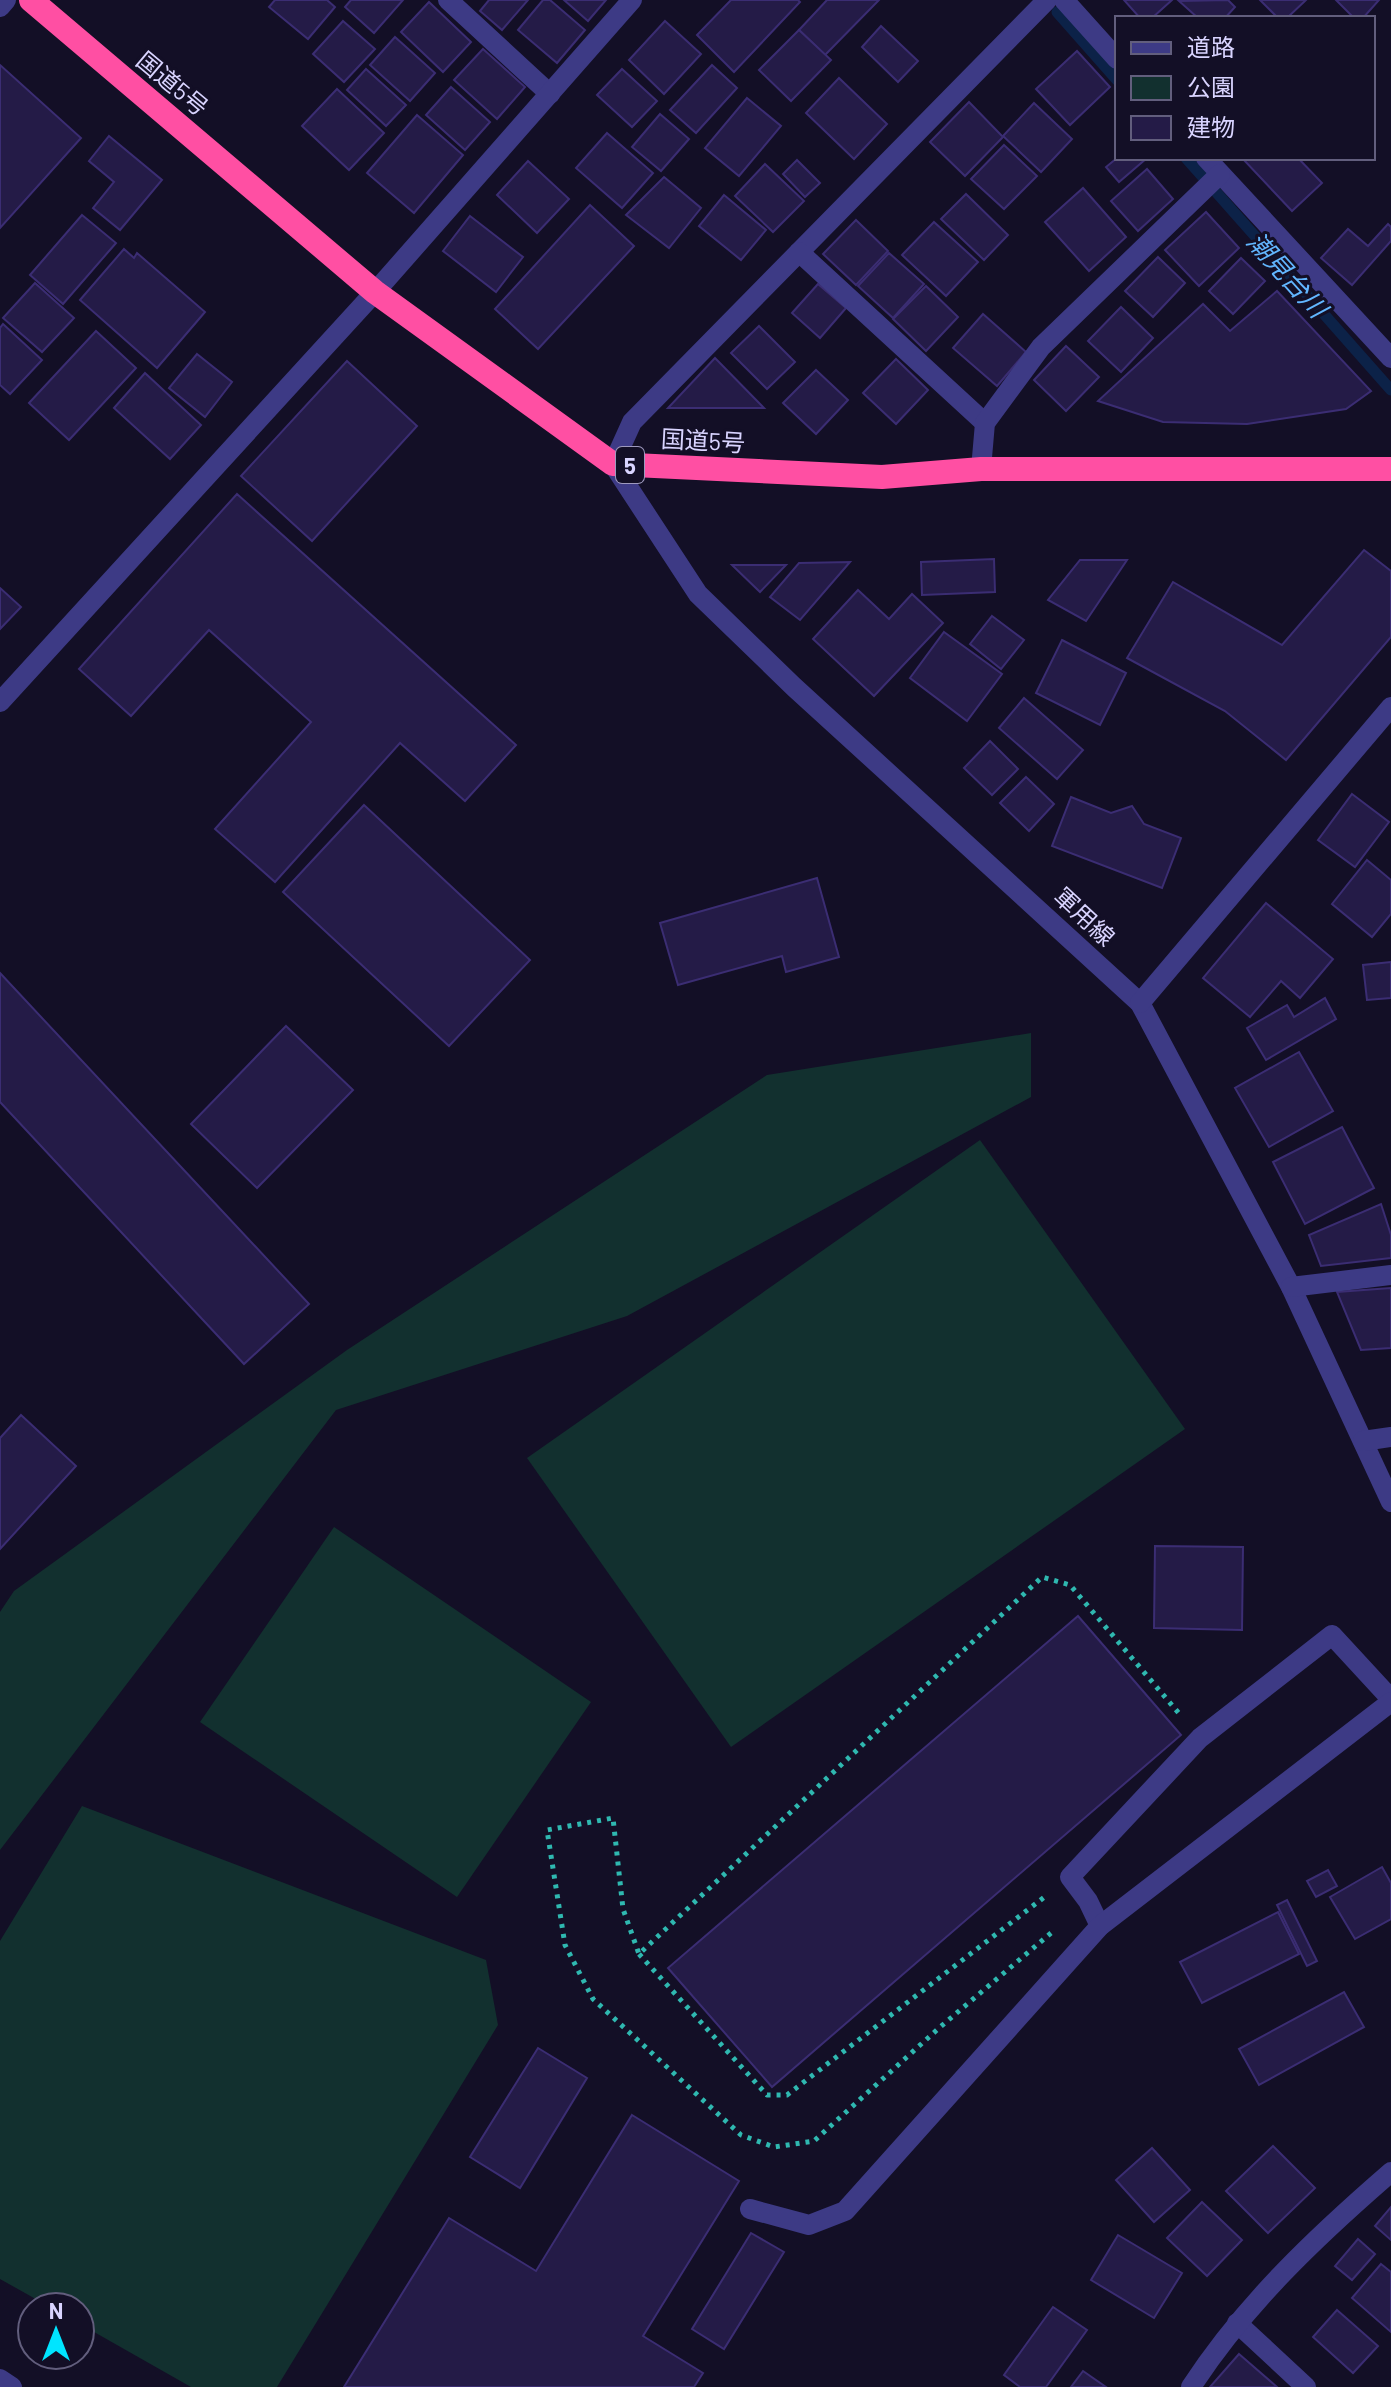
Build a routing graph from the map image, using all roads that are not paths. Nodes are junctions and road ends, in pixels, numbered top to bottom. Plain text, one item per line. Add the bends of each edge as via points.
1 (6, 0) edge
2 (31, 0) edge
3 (448, 0) edge
4 (632, 0) edge
5 (1047, 0) edge
6 (1064, 0) edge
7 (0, 7) edge
8 (1115, 57) edge
9 (550, 94) junction
10 (1207, 160) edge
11 (1218, 176) junction
12 (799, 252) junction
13 (375, 292) junction
14 (1391, 358) edge
15 (985, 423) junction
16 (613, 464) junction
17 (981, 469) junction
18 (1391, 469) edge
19 (0, 702) edge
20 (1391, 707) edge
21 (1140, 1003) junction
22 (1391, 1275) edge
23 (1291, 1287) junction
24 (1391, 1437) edge
25 (1363, 1441) junction
26 (1391, 1502) edge
27 (1391, 1700) edge
28 (1100, 1926) junction
29 (1391, 2172) edge
30 (750, 2209) dead end
31 (1237, 2323) junction
32 (0, 2379) edge
33 (12, 2387) edge
34 (1191, 2387) edge
35 (1306, 2387) edge

1 - 7 street
2 - 13 highway, 国道5号 / 5
3 - 9 street
4 - 9 street
5 - 12 street
6 - 8 street
9 - 13 street
10 - 11 street
11 - 14 street
11 - 15 street via 1041,347
12 - 15 street
12 - 16 street via 632,422
13 - 16 highway, 国道5号 / 5
13 - 19 street
15 - 17 street
16 - 17 highway, 国道5号 / 5 via 882,477
16 - 21 street, 軍用線 via 698,594
17 - 18 highway, 国道5号 / 5
20 - 21 street
21 - 23 street, 軍用線
22 - 23 street
23 - 25 street, 軍用線
24 - 25 street
25 - 26 street, 軍用線
27 - 28 street
27 - 28 street via 1332,1635 1200,1738 1070,1877
28 - 30 street via 845,2211 809,2225
29 - 31 street via 1271,2283
31 - 34 street
31 - 35 street
32 - 33 street

